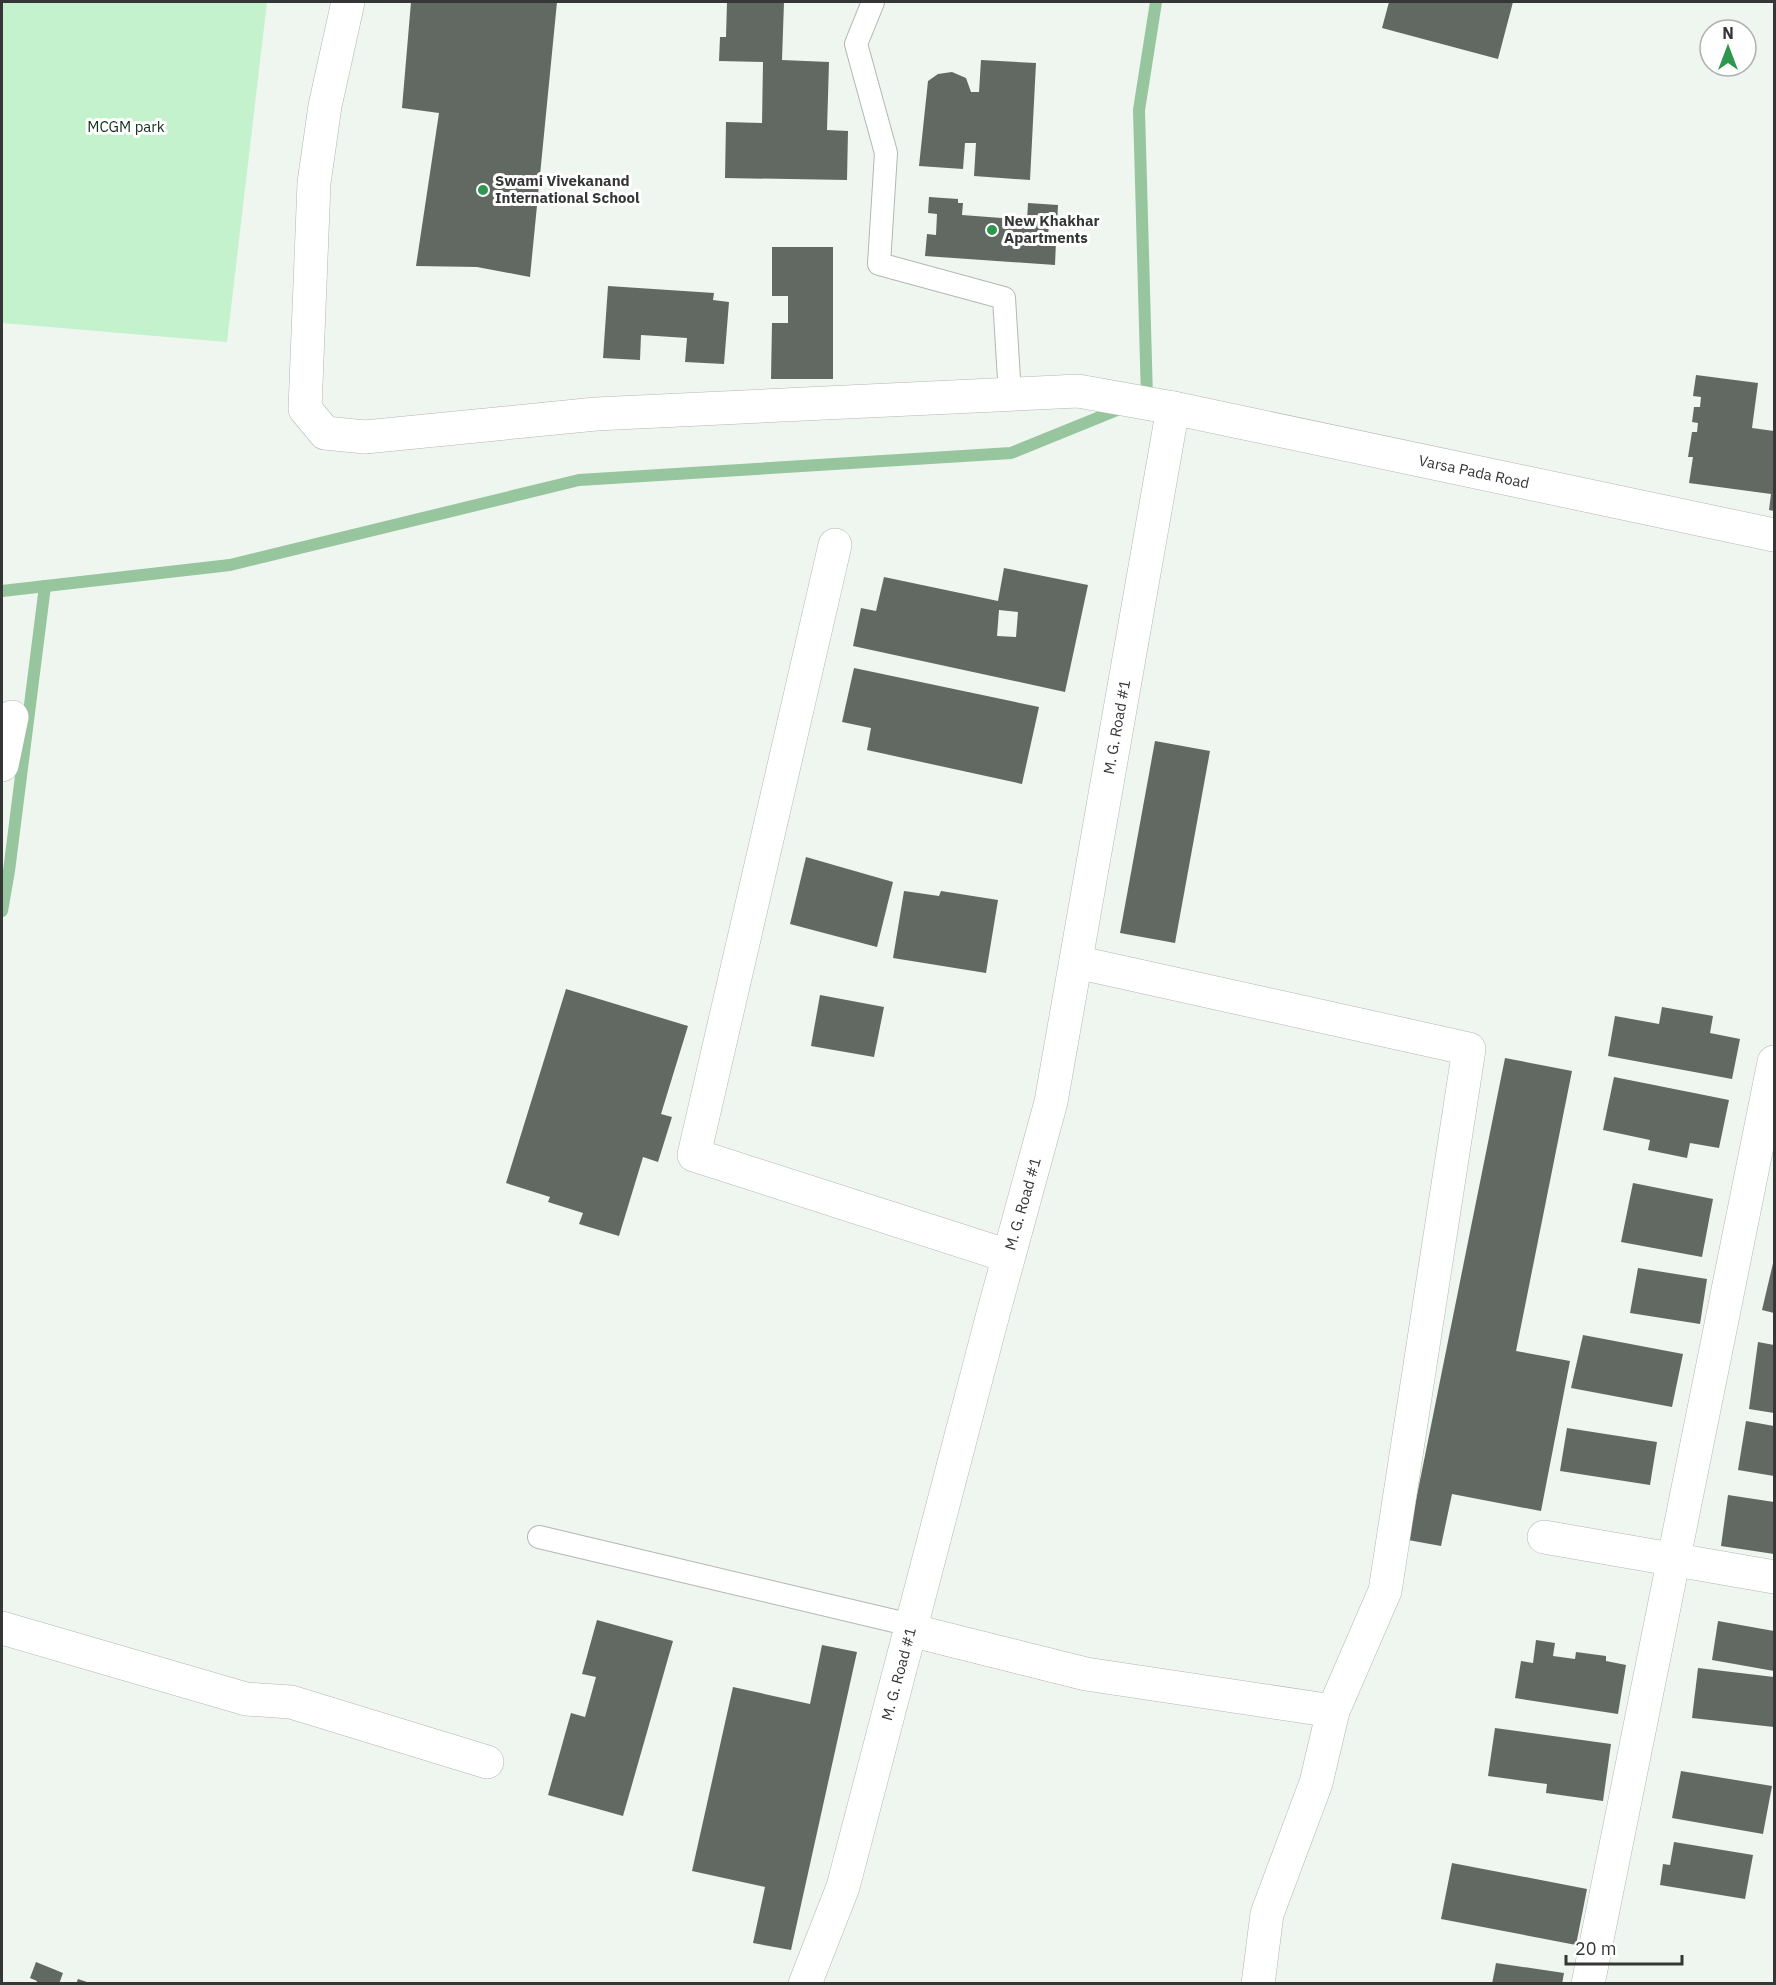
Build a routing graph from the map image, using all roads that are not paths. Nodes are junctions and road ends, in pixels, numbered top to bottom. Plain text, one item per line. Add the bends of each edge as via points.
1 (348, 2) edge
2 (873, 2) edge
3 (1010, 395) junction
4 (1173, 408) junction
5 (1774, 535) edge
6 (835, 545) dead end
7 (12, 717) dead end
8 (2, 765) edge
9 (1076, 962) junction
10 (1774, 1062) edge
11 (1008, 1256) junction
12 (539, 1537) dead end
13 (1544, 1537) dead end
14 (1674, 1560) junction
15 (1774, 1577) edge
16 (911, 1628) junction
17 (2, 1629) edge
18 (1333, 1710) junction
19 (487, 1762) dead end
20 (805, 1983) edge
21 (1258, 1983) edge
22 (1588, 1983) edge

1 - 3 street, Varsa Pada Road via 325,106 314,183 305,409 325,433 365,437 596,414
2 - 3 lane via 856,44 886,153 879,264 1004,298
3 - 4 street, Varsa Pada Road via 1078,392
4 - 5 street, Varsa Pada Road
4 - 9 street, M. G. Road #1
6 - 11 street via 694,1155
7 - 8 street
9 - 11 street, M. G. Road #1 via 1052,1102
9 - 18 street via 1469,1049 1385,1591
10 - 14 street
11 - 16 street, M. G. Road #1
12 - 16 lane
13 - 14 street
14 - 15 street
14 - 22 street
16 - 18 street via 1086,1674
16 - 20 street, M. G. Road #1 via 843,1887
17 - 19 street via 246,1699 291,1702
18 - 21 street via 1316,1783 1267,1914

